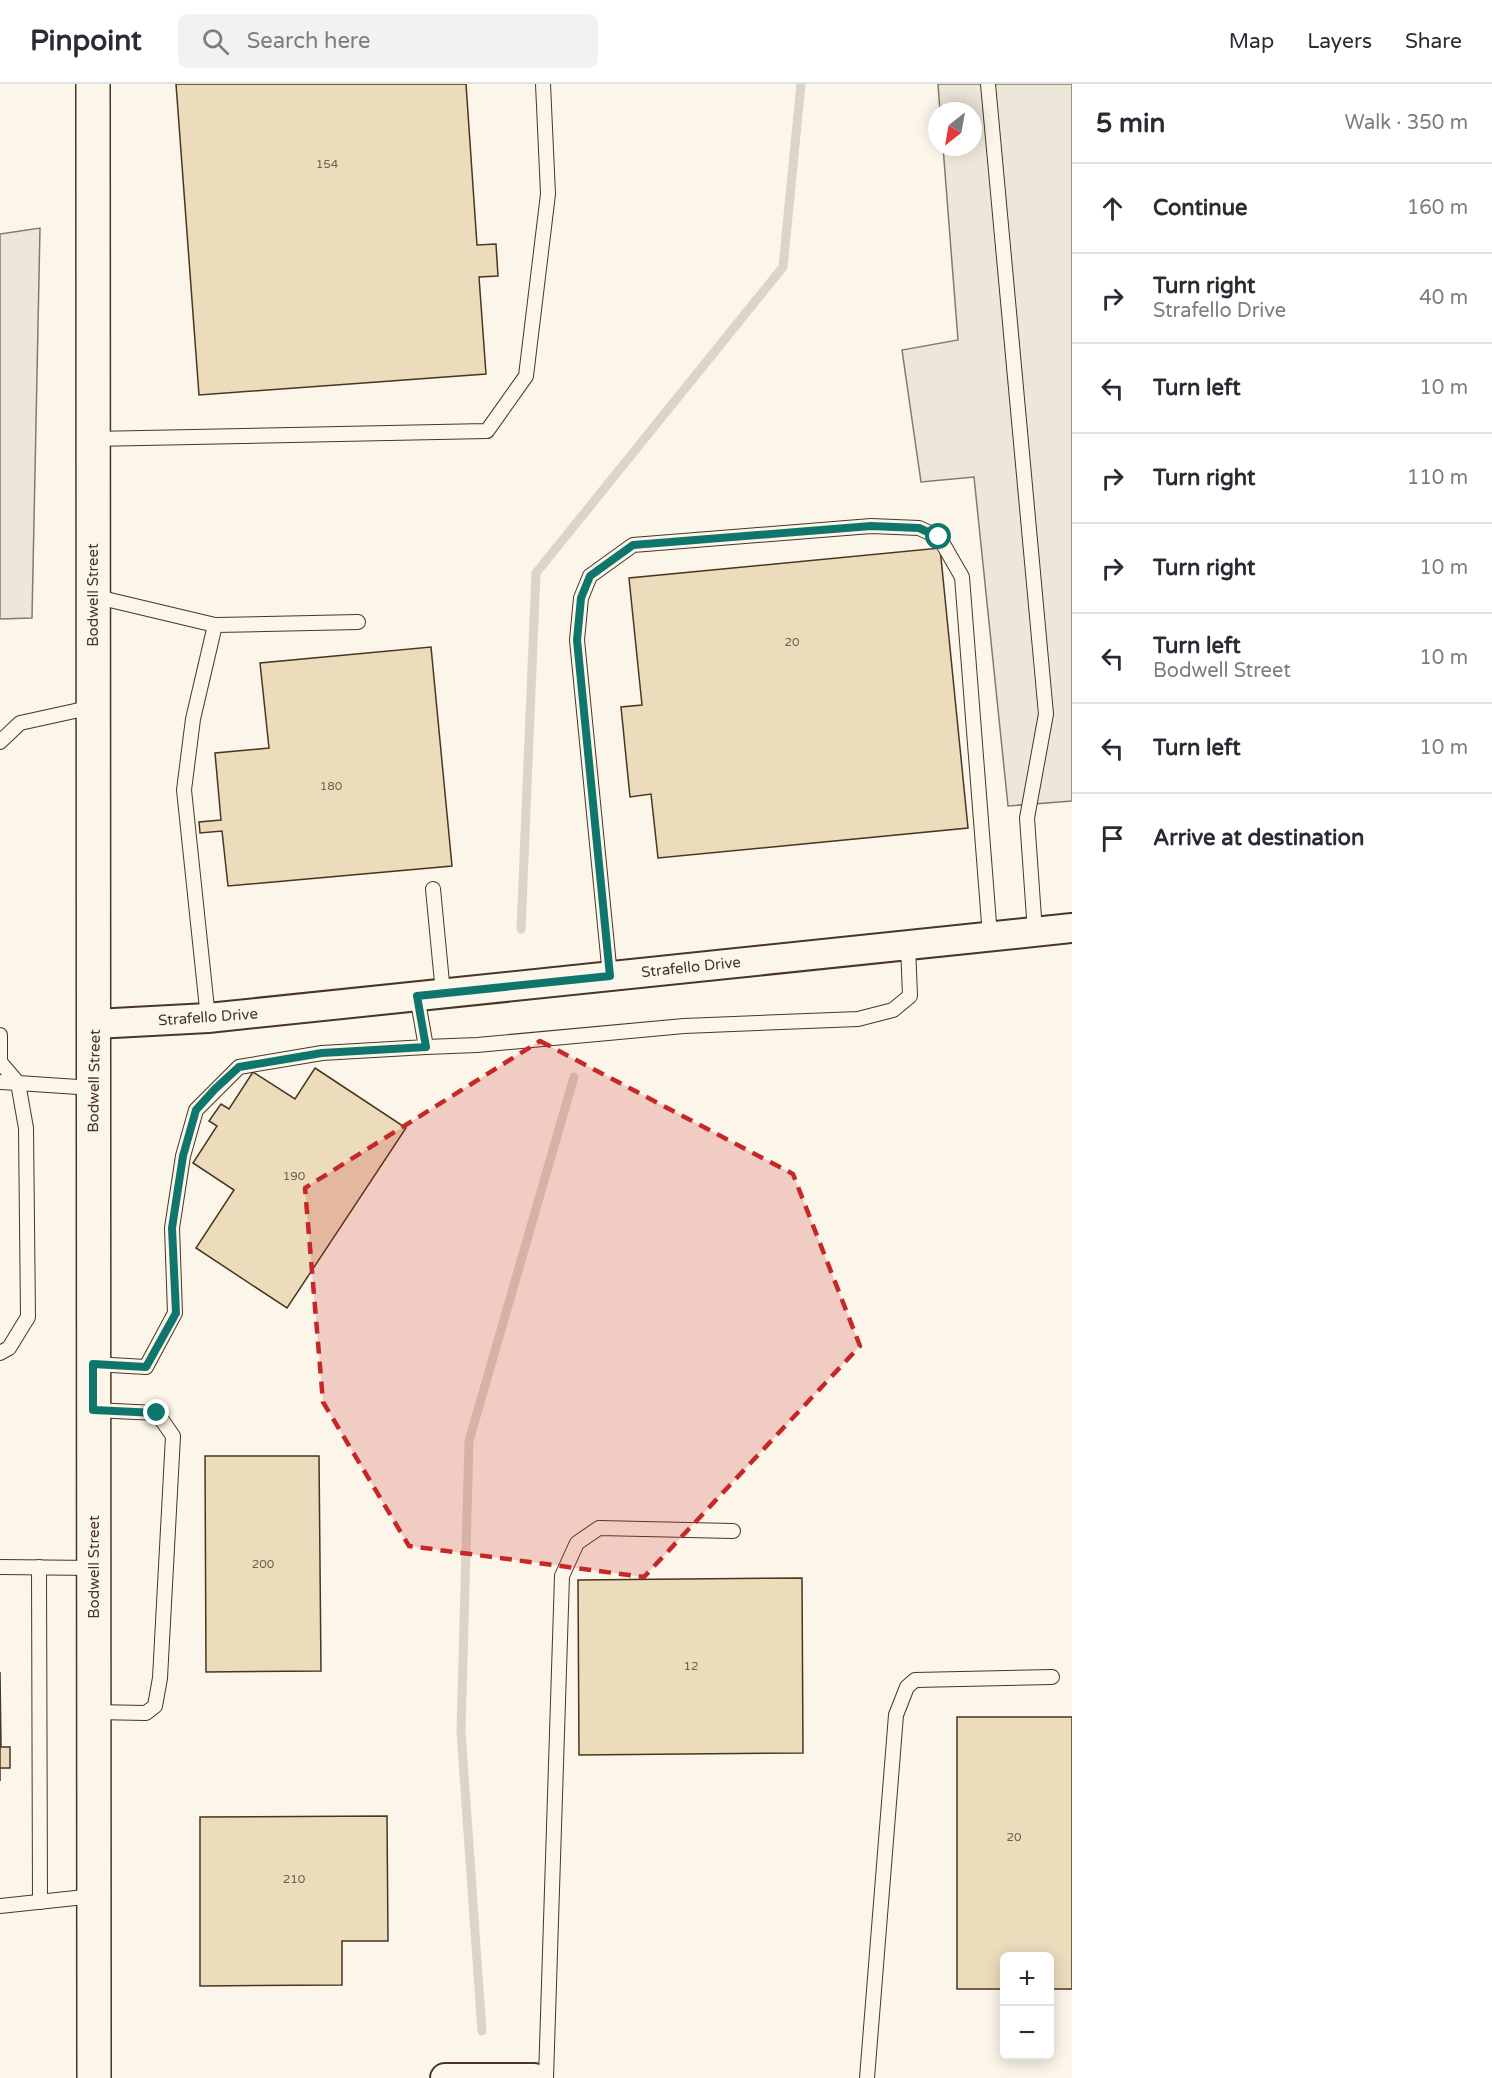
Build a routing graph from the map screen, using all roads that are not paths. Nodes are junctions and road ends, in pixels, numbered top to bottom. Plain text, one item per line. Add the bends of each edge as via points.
1 (93, 84) edge
2 (543, 84) edge
3 (988, 84) edge
4 (93, 439) junction
5 (93, 596) junction
6 (358, 622) dead end
7 (215, 625) junction
8 (93, 708) junction
9 (0, 742) edge
10 (433, 889) dead end
11 (1072, 928) edge
12 (1035, 932) junction
13 (990, 936) junction
14 (908, 945) junction
15 (610, 976) junction
16 (430, 995) junction
17 (208, 1018) junction
18 (95, 1024) junction
19 (0, 1035) edge
20 (426, 1047) junction
21 (0, 1082) edge
22 (18, 1083) junction
23 (94, 1088) junction
24 (0, 1353) edge
25 (93, 1364) junction
26 (93, 1410) junction
27 (734, 1531) dead end
28 (0, 1567) edge
29 (39, 1567) junction
30 (94, 1568) junction
31 (1052, 1677) dead end
32 (94, 1712) junction
33 (94, 1896) junction
34 (40, 1902) junction
35 (0, 1906) edge
36 (94, 2078) edge
37 (446, 2078) edge
38 (482, 2078) edge
39 (534, 2078) edge
40 (546, 2078) edge
41 (867, 2078) edge

1 - 4 street, Bodwell Street
2 - 4 lane via 548,194 526,376 487,431
3 - 12 lane via 1046,714 1027,818
4 - 5 street, Bodwell Street
5 - 7 lane
5 - 8 street, Bodwell Street
6 - 7 lane
7 - 17 lane via 193,718 184,790
8 - 9 lane via 20,723
8 - 18 street, Bodwell Street
10 - 16 lane
11 - 12 street, Strafello Drive
12 - 13 street, Strafello Drive
13 - 14 street, Strafello Drive
13 - 15 lane via 962,577 939,537 919,528 871,526 633,545 590,576 581,598 577,640
14 - 15 street, Strafello Drive
14 - 20 lane via 910,996 894,1010 858,1019 684,1026
15 - 16 street, Strafello Drive
16 - 17 street, Strafello Drive
16 - 20 lane
17 - 18 street, Strafello Drive
18 - 23 street, Bodwell Street
19 - 22 lane via 0,1062
20 - 25 lane via 322,1053 239,1067 215,1089 196,1110 183,1156 172,1228 176,1313 146,1367
21 - 22 lane
22 - 23 lane
22 - 24 lane via 26,1128 28,1317 9,1348
23 - 25 street, Bodwell Street
25 - 26 street, Bodwell Street
26 - 30 street, Bodwell Street
26 - 32 lane via 157,1413 173,1436 160,1678 155,1706 146,1713
27 - 40 lane via 599,1528 577,1543 562,1576
28 - 29 lane
29 - 30 lane
29 - 34 lane
30 - 32 street, Bodwell Street
31 - 41 lane via 915,1680 907,1687 896,1715
32 - 33 street, Bodwell Street
33 - 34 lane
33 - 36 street, Bodwell Street
34 - 35 lane
37 - 38 street
38 - 39 street

